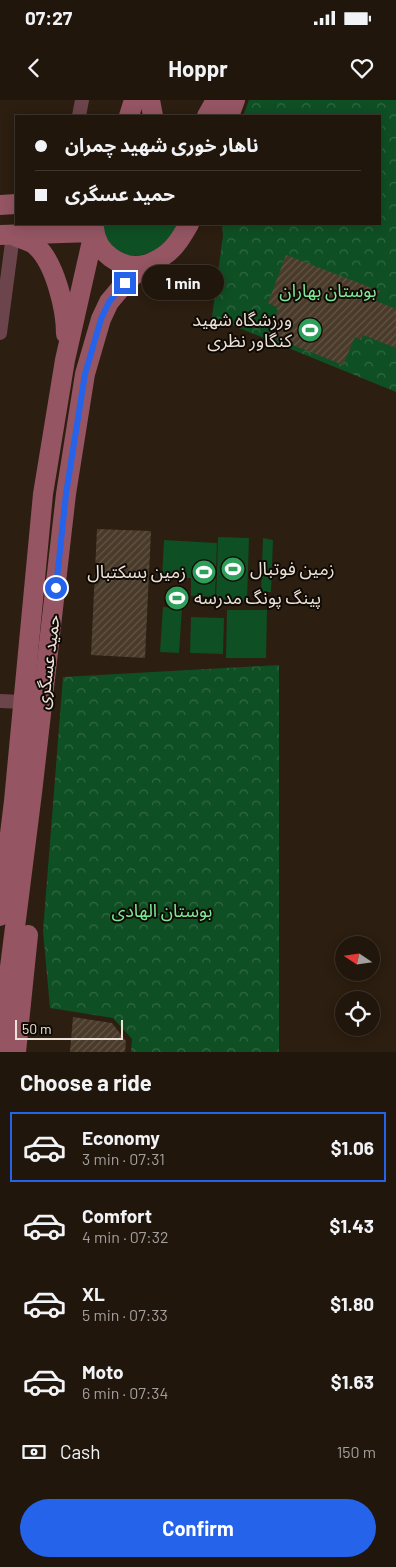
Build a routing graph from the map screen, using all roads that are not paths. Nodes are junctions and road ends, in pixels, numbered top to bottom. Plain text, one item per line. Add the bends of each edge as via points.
1 (82, 100) edge
2 (134, 100) edge
3 (150, 100) edge
4 (216, 100) edge
5 (234, 100) edge
6 (79, 115) edge
7 (129, 115) edge
8 (153, 115) edge
9 (208, 115) edge
10 (229, 115) edge
11 (15, 204) edge
12 (0, 205) edge
13 (187, 225) edge
14 (94, 228) edge
15 (6, 235) edge
16 (145, 265) junction
17 (0, 333) edge
18 (66, 360) junction
19 (44, 696) junction
20 (0, 700) edge
21 (22, 708) junction
22 (0, 807) edge
23 (0, 916) edge
24 (0, 1046) edge
25 (16, 1052) edge

1 - 6 street
2 - 7 main road
3 - 8 main road
4 - 9 main road
5 - 10 main road
11 - 12 main road
13 - 16 main road, حمید عسگری via 174,246
14 - 15 main road
14 - 16 main road via 100,246 113,260
14 - 18 main road, حمید عسگری
15 - 17 street
15 - 18 main road via 35,245 43,254 59,289 66,321
16 - 19 main road, حمید عسگری via 109,302 85,374 66,494
18 - 21 main road, حمید عسگری via 43,494
19 - 24 main road, حمید عسگری
19 - 25 main road via 40,803
20 - 21 street
21 - 22 main road
21 - 23 main road, حمید عسگری

